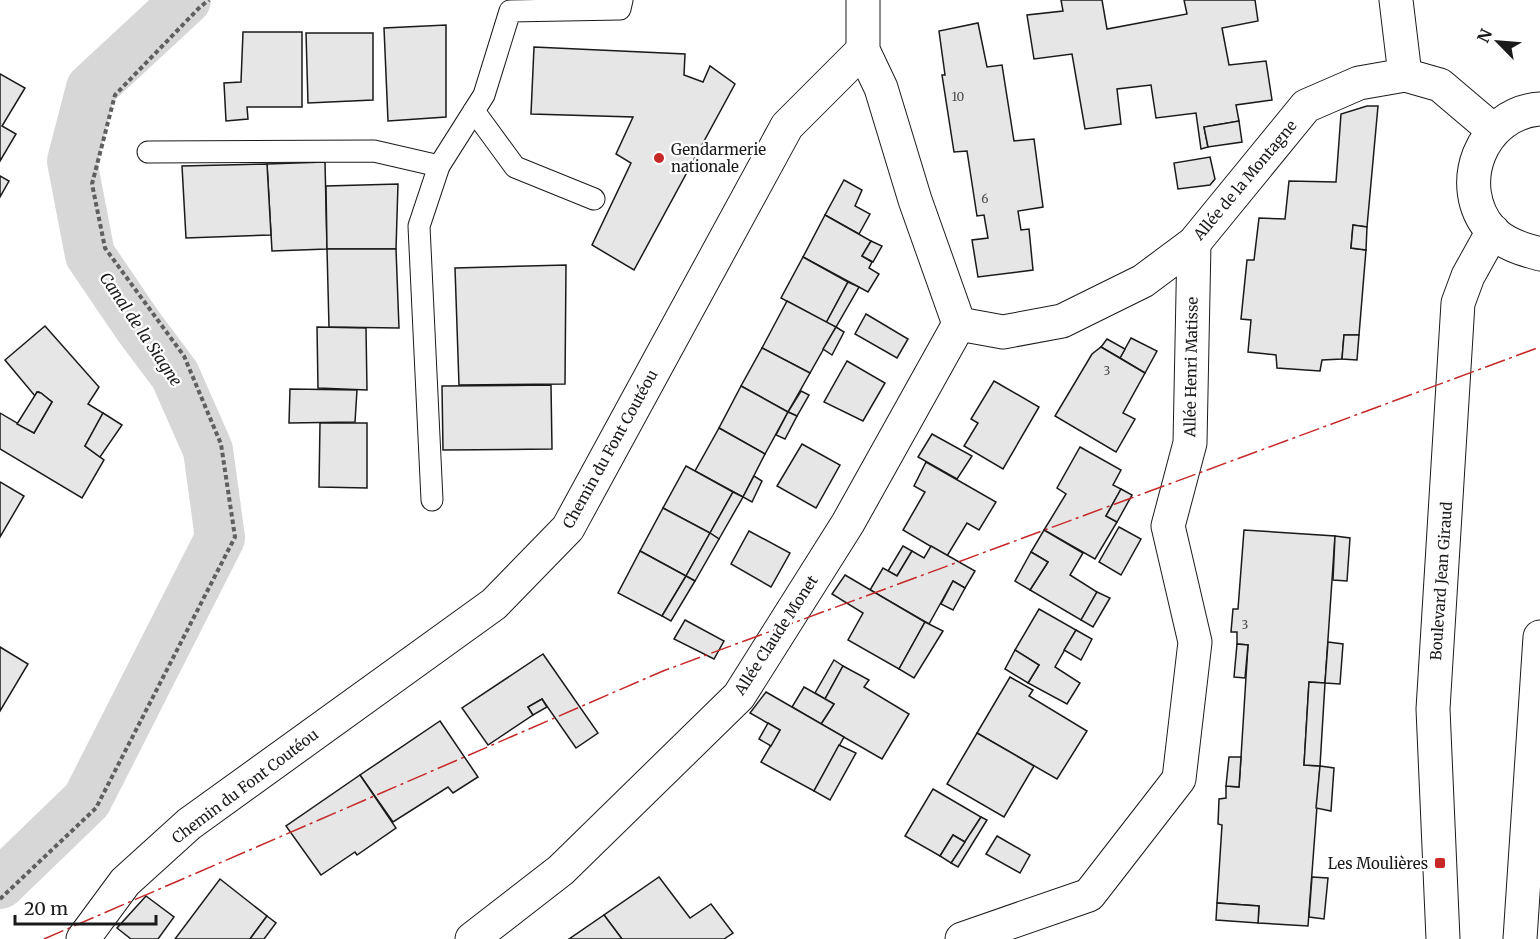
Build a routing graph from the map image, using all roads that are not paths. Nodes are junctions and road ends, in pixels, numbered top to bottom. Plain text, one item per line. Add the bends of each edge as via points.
1 (622, 0) edge
2 (863, 0) edge
3 (1396, 0) edge
4 (863, 50) junction
5 (1405, 75) junction
6 (1540, 109) edge
7 (474, 111) junction
8 (1493, 130) junction
9 (148, 152) dead end
10 (440, 166) junction
11 (594, 200) dead end
12 (1493, 231) junction
13 (1194, 243) junction
14 (1540, 254) edge
15 (959, 324) junction
16 (432, 500) dead end
17 (1540, 637) edge
18 (83, 939) edge
19 (472, 939) edge
20 (962, 939) edge
21 (1443, 939) edge
22 (1520, 939) edge

1 - 7 lane via 620,9 510,11 484,95
2 - 4 street
3 - 5 street
4 - 15 street via 881,88
4 - 18 street, Chemin du Font Coutéou via 787,126 568,528 494,604 189,824 125,882
5 - 8 street, Allée de la Montagne via 1440,86
5 - 13 street, Allée de la Montagne via 1359,82 1306,106
6 - 8 street via 1510,117
7 - 10 lane
7 - 11 lane via 514,167
8 - 12 street via 1475,162 1473,181 1478,207
9 - 10 lane via 374,151
10 - 16 lane via 419,226
12 - 14 street via 1514,247
12 - 21 street, Boulevard Jean Giraud via 1458,303 1433,709
13 - 15 street, Allée de la Montagne via 1143,281 1062,321 1003,332
13 - 20 street, Allée Henri Matisse via 1190,443 1168,526 1195,642 1179,779 1089,895
15 - 19 street, Allée Claude Monet via 848,523 738,696 561,870
17 - 22 street

